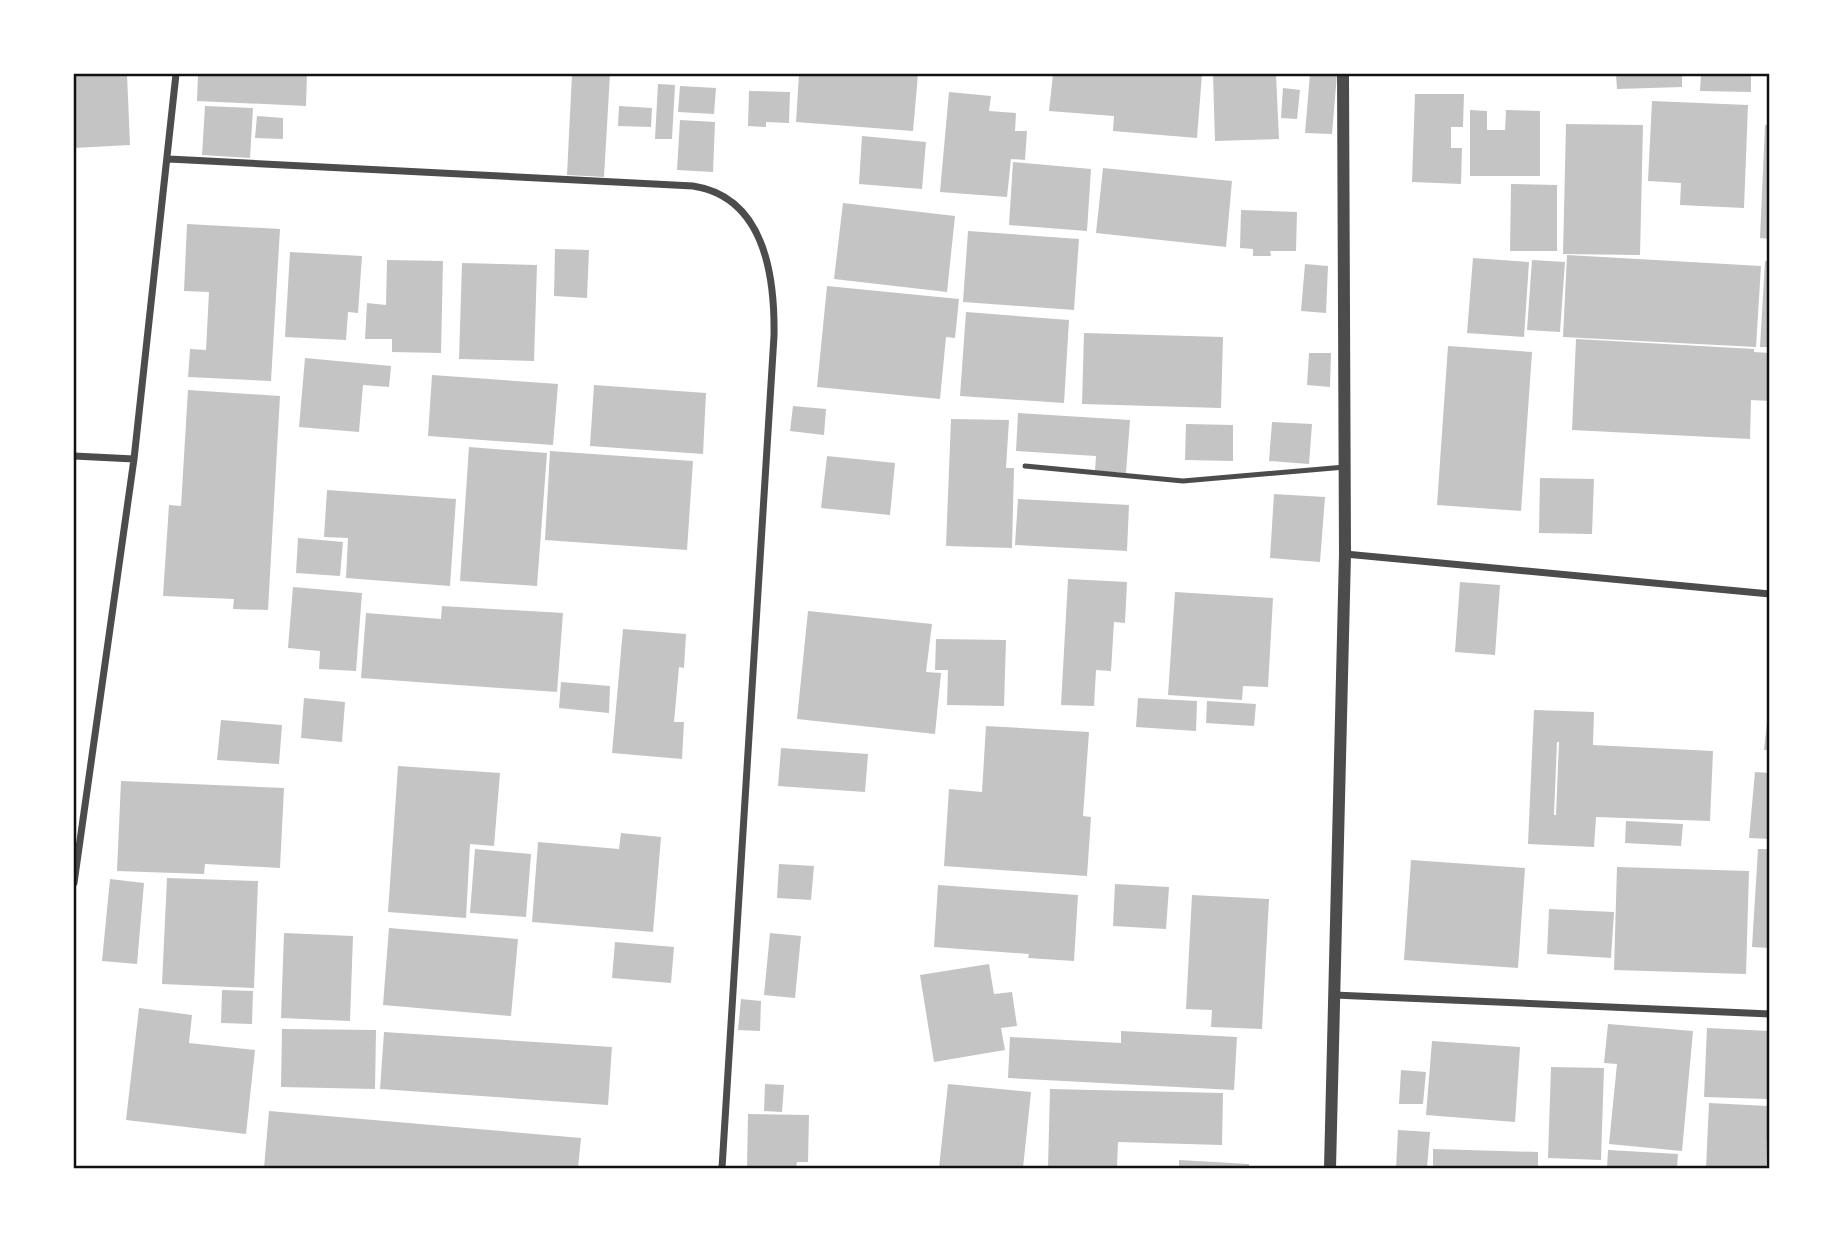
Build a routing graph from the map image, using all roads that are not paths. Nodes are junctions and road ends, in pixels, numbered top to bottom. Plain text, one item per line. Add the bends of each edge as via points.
1 (176, 74) edge
2 (1343, 74) edge
3 (169, 159) junction
4 (74, 456) edge
5 (134, 460) junction
6 (1025, 466) dead end
7 (1345, 467) junction
8 (1345, 554) junction
9 (1769, 594) edge
10 (74, 883) edge
11 (1334, 995) junction
12 (1769, 1014) edge
13 (722, 1168) edge
14 (1330, 1168) edge

1 - 3 street
2 - 7 street
3 - 5 street
3 - 13 street via 693,186 729,198 751,222 772,284 774,336
4 - 5 street
5 - 10 street
6 - 7 lane via 1183,481
7 - 8 street
8 - 9 street
8 - 11 street
11 - 12 street
11 - 14 street

